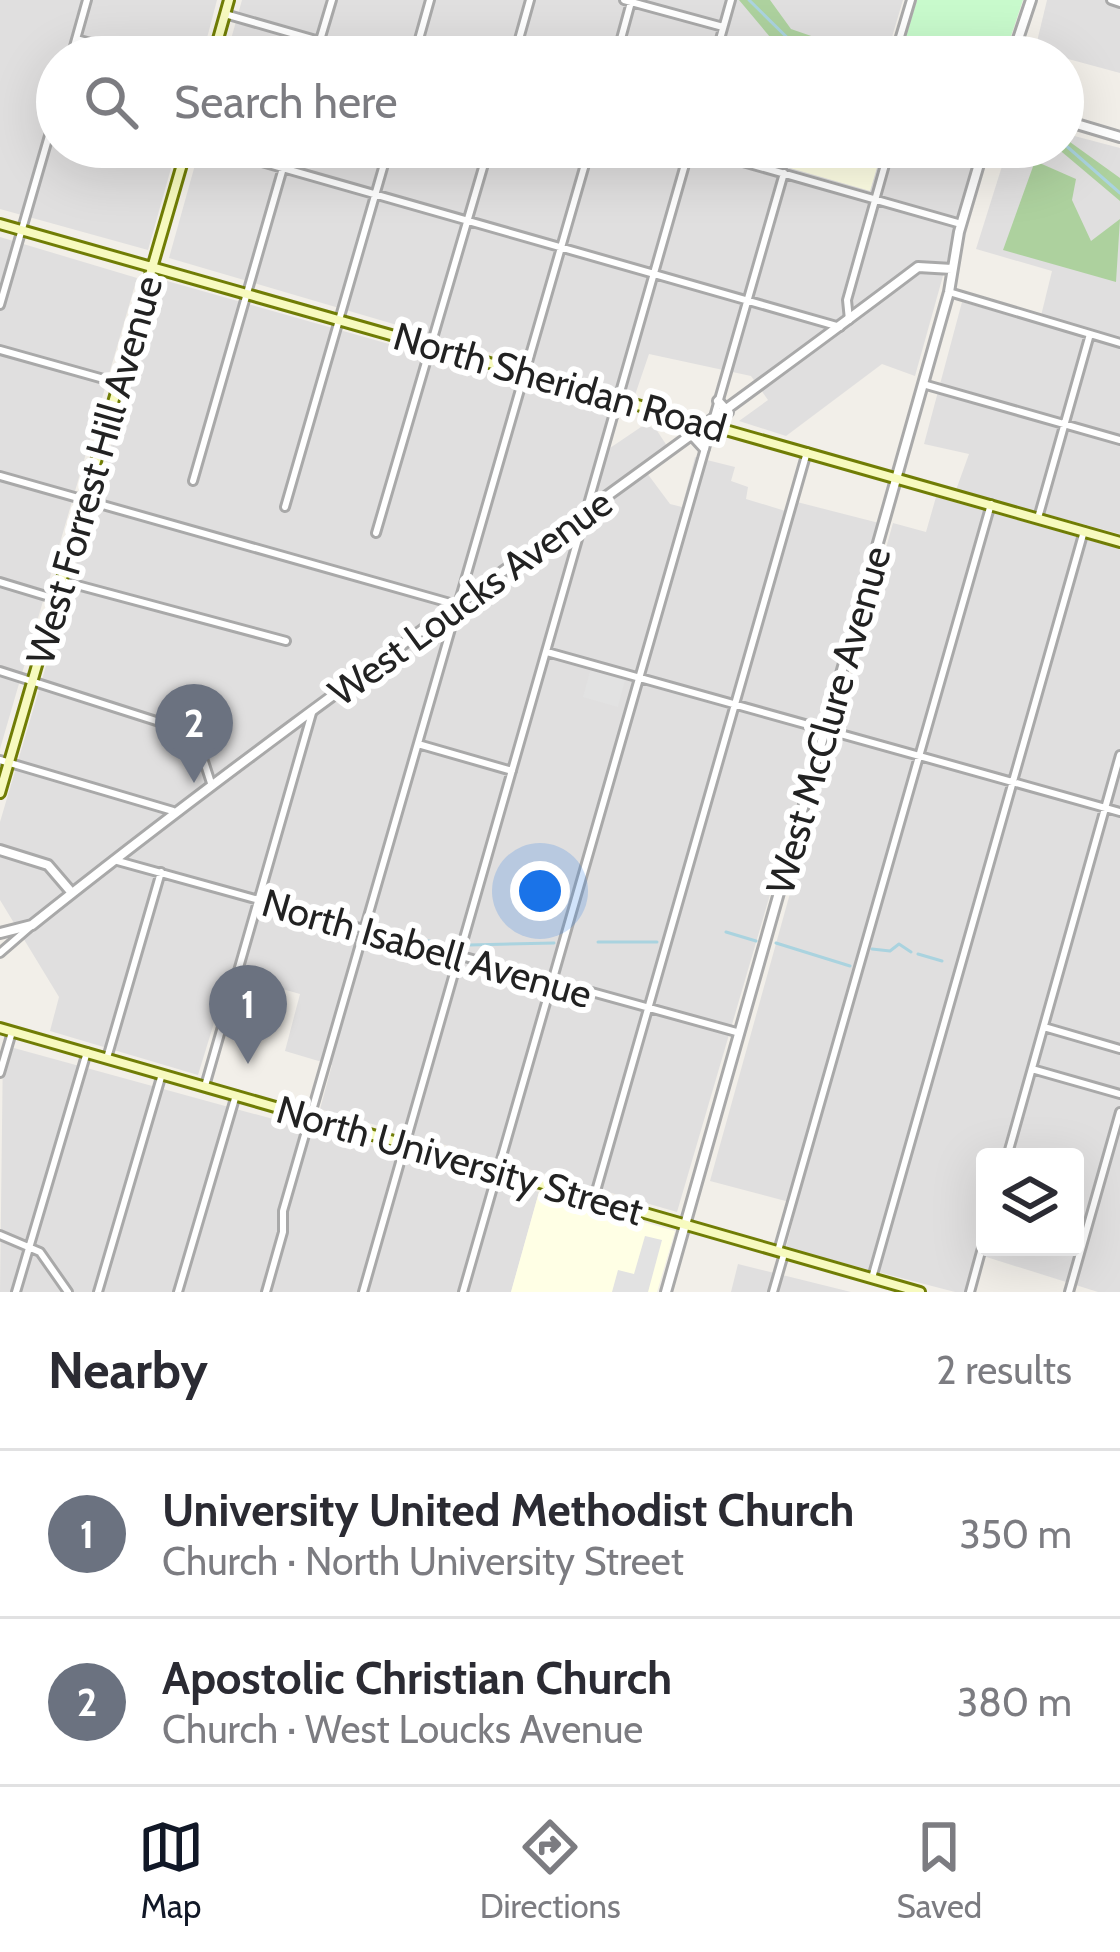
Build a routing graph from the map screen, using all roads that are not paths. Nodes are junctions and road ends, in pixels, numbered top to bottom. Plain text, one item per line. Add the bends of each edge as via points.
1 (87, 0) edge
2 (229, 0) edge
3 (332, 0) edge
4 (430, 0) edge
5 (530, 0) edge
6 (731, 0) edge
7 (911, 0) edge
8 (1031, 0) edge
9 (1111, 0) edge
10 (628, 1) edge
11 (1120, 3) edge
12 (225, 14) junction
13 (723, 27) junction
14 (77, 36) edge
15 (219, 36) edge
16 (302, 36) edge
17 (321, 36) edge
18 (420, 36) edge
19 (520, 36) edge
20 (620, 36) edge
21 (721, 36) edge
22 (900, 36) edge
23 (1019, 36) edge
24 (1084, 126) edge
25 (1120, 137) edge
26 (40, 168) edge
27 (182, 168) edge
28 (284, 168) joint
29 (383, 168) edge
30 (483, 168) edge
31 (584, 168) edge
32 (684, 168) edge
33 (766, 168) edge
34 (884, 168) edge
35 (978, 168) edge
36 (784, 173) junction
37 (376, 194) junction
38 (876, 199) junction
39 (469, 220) junction
40 (0, 224) edge
41 (961, 224) junction
42 (22, 231) junction
43 (561, 247) junction
44 (153, 268) junction
45 (952, 268) junction
46 (655, 274) junction
47 (949, 292) junction
48 (248, 294) junction
49 (748, 300) junction
50 (0, 305) edge
51 (340, 320) junction
52 (849, 320) junction
53 (840, 327) junction
54 (1090, 334) junction
55 (1120, 343) edge
56 (433, 346) junction
57 (0, 350) edge
58 (526, 373) junction
59 (118, 383) junction
60 (923, 383) junction
61 (619, 399) junction
62 (718, 401) junction
63 (728, 412) junction
64 (1065, 424) junction
65 (711, 425) junction
66 (694, 437) junction
67 (1120, 440) edge
68 (704, 448) junction
69 (807, 452) junction
70 (0, 476) edge
71 (897, 477) junction
72 (193, 481) dead end
73 (85, 500) junction
74 (991, 504) junction
75 (285, 507) dead end
76 (585, 514) junction
77 (1038, 518) junction
78 (1084, 531) junction
79 (376, 533) dead end
80 (1120, 542) edge
81 (62, 581) junction
82 (0, 583) edge
83 (56, 599) junction
84 (457, 605) junction
85 (286, 641) dead end
86 (547, 652) junction
87 (0, 671) edge
88 (639, 677) junction
89 (33, 680) junction
90 (735, 702) junction
91 (313, 710) junction
92 (826, 728) junction
93 (418, 744) junction
94 (920, 754) junction
95 (1120, 755) edge
96 (5, 762) edge
97 (512, 771) junction
98 (1013, 782) junction
99 (211, 783) junction
100 (0, 793) edge
101 (1106, 808) junction
102 (173, 811) junction
103 (1120, 812) edge
104 (0, 850) edge
105 (115, 860) junction
106 (161, 872) junction
107 (71, 893) junction
108 (259, 900) junction
109 (32, 925) junction
110 (365, 931) junction
111 (0, 933) edge
112 (0, 953) edge
113 (459, 958) junction
114 (554, 982) junction
115 (648, 1010) junction
116 (1044, 1027) junction
117 (0, 1028) edge
118 (12, 1032) junction
119 (740, 1033) junction
120 (1120, 1048) edge
121 (87, 1052) junction
122 (107, 1058) junction
123 (1032, 1069) junction
124 (0, 1073) edge
125 (162, 1074) junction
126 (205, 1086) junction
127 (1120, 1094) edge
128 (236, 1095) junction
129 (1120, 1112) edge
130 (311, 1118) junction
131 (1116, 1143) edge
132 (405, 1145) junction
133 (1010, 1148) edge
134 (497, 1172) junction
135 (594, 1198) junction
136 (685, 1225) junction
137 (0, 1235) edge
138 (31, 1244) junction
139 (781, 1253) junction
140 (980, 1256) edge
141 (872, 1279) junction
142 (884, 1287) edge
143 (16, 1292) edge
144 (68, 1292) edge
145 (98, 1292) edge
146 (178, 1292) edge
147 (266, 1292) edge
148 (363, 1292) edge
149 (463, 1292) edge
150 (666, 1292) edge
151 (773, 1292) edge
152 (920, 1292) edge
153 (970, 1292) edge
154 (1070, 1292) edge

1 - 14 street
2 - 12 main road
3 - 17 street
4 - 18 street
5 - 19 street
6 - 13 street
7 - 22 street
8 - 23 street
9 - 11 street
10 - 13 street
10 - 20 street
12 - 15 main road
12 - 16 street
13 - 21 street
24 - 25 street
26 - 42 street
27 - 44 main road, West Forrest Hill Avenue
28 - 37 street
28 - 48 street
29 - 37 street
30 - 39 street
31 - 43 street
32 - 46 street
33 - 36 street
34 - 38 street
35 - 41 street, West McClure Avenue
36 - 38 street
36 - 49 street
37 - 39 street
37 - 51 street
38 - 41 street
38 - 52 street
39 - 43 street
39 - 56 street
40 - 42 main road, North Sheridan Road
41 - 45 street, West McClure Avenue
42 - 44 main road, North Sheridan Road
42 - 50 street
43 - 46 street
43 - 58 street
44 - 48 main road, North Sheridan Road
44 - 59 main road, West Forrest Hill Avenue
45 - 47 street, West McClure Avenue
45 - 52 street, West Loucks Avenue via 918,267
46 - 49 street
46 - 61 street
47 - 54 street
47 - 60 street, West McClure Avenue
48 - 51 main road, North Sheridan Road
48 - 72 street
49 - 53 street
49 - 62 street
51 - 56 main road, North Sheridan Road
51 - 75 street
52 - 53 street, West Loucks Avenue
53 - 63 street, West Loucks Avenue
54 - 55 street
54 - 64 street
56 - 58 main road, North Sheridan Road
56 - 79 street
57 - 59 street
58 - 61 main road, North Sheridan Road
58 - 84 street
59 - 73 main road, West Forrest Hill Avenue
60 - 64 street
60 - 71 street, West McClure Avenue
61 - 65 main road, North Sheridan Road
61 - 76 street
62 - 63 street
62 - 65 street
63 - 65 street, West Loucks Avenue
64 - 67 street
64 - 77 street
65 - 66 street, West Loucks Avenue
65 - 68 street
65 - 69 main road, North Sheridan Road
66 - 68 street
66 - 76 street, West Loucks Avenue
68 - 88 street
69 - 71 main road, North Sheridan Road
69 - 90 street
70 - 73 street
71 - 74 main road, North Sheridan Road
71 - 92 street, West McClure Avenue
73 - 81 main road, West Forrest Hill Avenue
73 - 84 street
74 - 77 main road, North Sheridan Road
74 - 94 street
76 - 84 street, West Loucks Avenue
76 - 86 street
77 - 78 main road, North Sheridan Road
78 - 80 main road, North Sheridan Road
78 - 98 street
81 - 83 main road, West Forrest Hill Avenue
81 - 85 street
82 - 83 street
83 - 89 main road, West Forrest Hill Avenue
84 - 91 street, West Loucks Avenue
84 - 93 street
86 - 88 street
86 - 97 street
87 - 89 street
88 - 90 street
88 - 114 street
89 - 96 main road, West Forrest Hill Avenue
89 - 99 street via 175,728 200,748
90 - 92 street
90 - 115 street
91 - 99 street, West Loucks Avenue
91 - 108 street
92 - 94 street
92 - 119 street, West McClure Avenue
93 - 97 street
93 - 110 street
94 - 98 street
94 - 139 street
95 - 101 street
96 - 100 main road, West Forrest Hill Avenue
96 - 102 street
97 - 113 street
98 - 101 street
98 - 141 street
99 - 102 street, West Loucks Avenue
101 - 103 street
101 - 116 street
102 - 105 street, West Loucks Avenue
104 - 107 street via 48,865
105 - 106 street, North Isabell Avenue
105 - 107 street, West Loucks Avenue
106 - 108 street, North Isabell Avenue
106 - 122 street
107 - 109 street, West Loucks Avenue
108 - 110 street, North Isabell Avenue
108 - 126 street
109 - 111 street
109 - 112 street, West Loucks Avenue
110 - 113 street, North Isabell Avenue
110 - 130 street
113 - 114 street, North Isabell Avenue
113 - 132 street
114 - 115 street, North Isabell Avenue
114 - 134 street
115 - 119 street, North Isabell Avenue
115 - 135 street
116 - 120 street
116 - 123 street
117 - 118 main road, North University Street
118 - 121 main road, North University Street
118 - 124 street
119 - 136 street, West McClure Avenue
121 - 122 main road, North University Street
121 - 138 street
122 - 125 main road, North University Street
123 - 127 street
123 - 133 street
125 - 126 main road, North University Street
125 - 145 street
126 - 128 main road, North University Street
128 - 130 main road, North University Street
128 - 146 street
129 - 131 street
130 - 132 main road, North University Street
130 - 147 street
131 - 154 street
132 - 134 main road, North University Street
132 - 148 street
134 - 135 main road, North University Street
134 - 149 street
135 - 136 main road, North University Street
136 - 139 main road, North University Street
136 - 150 street, West McClure Avenue
137 - 138 street
138 - 143 street
138 - 144 street
139 - 141 main road, North University Street
139 - 151 street
140 - 153 street
141 - 142 main road, North University Street
142 - 152 main road, North University Street

